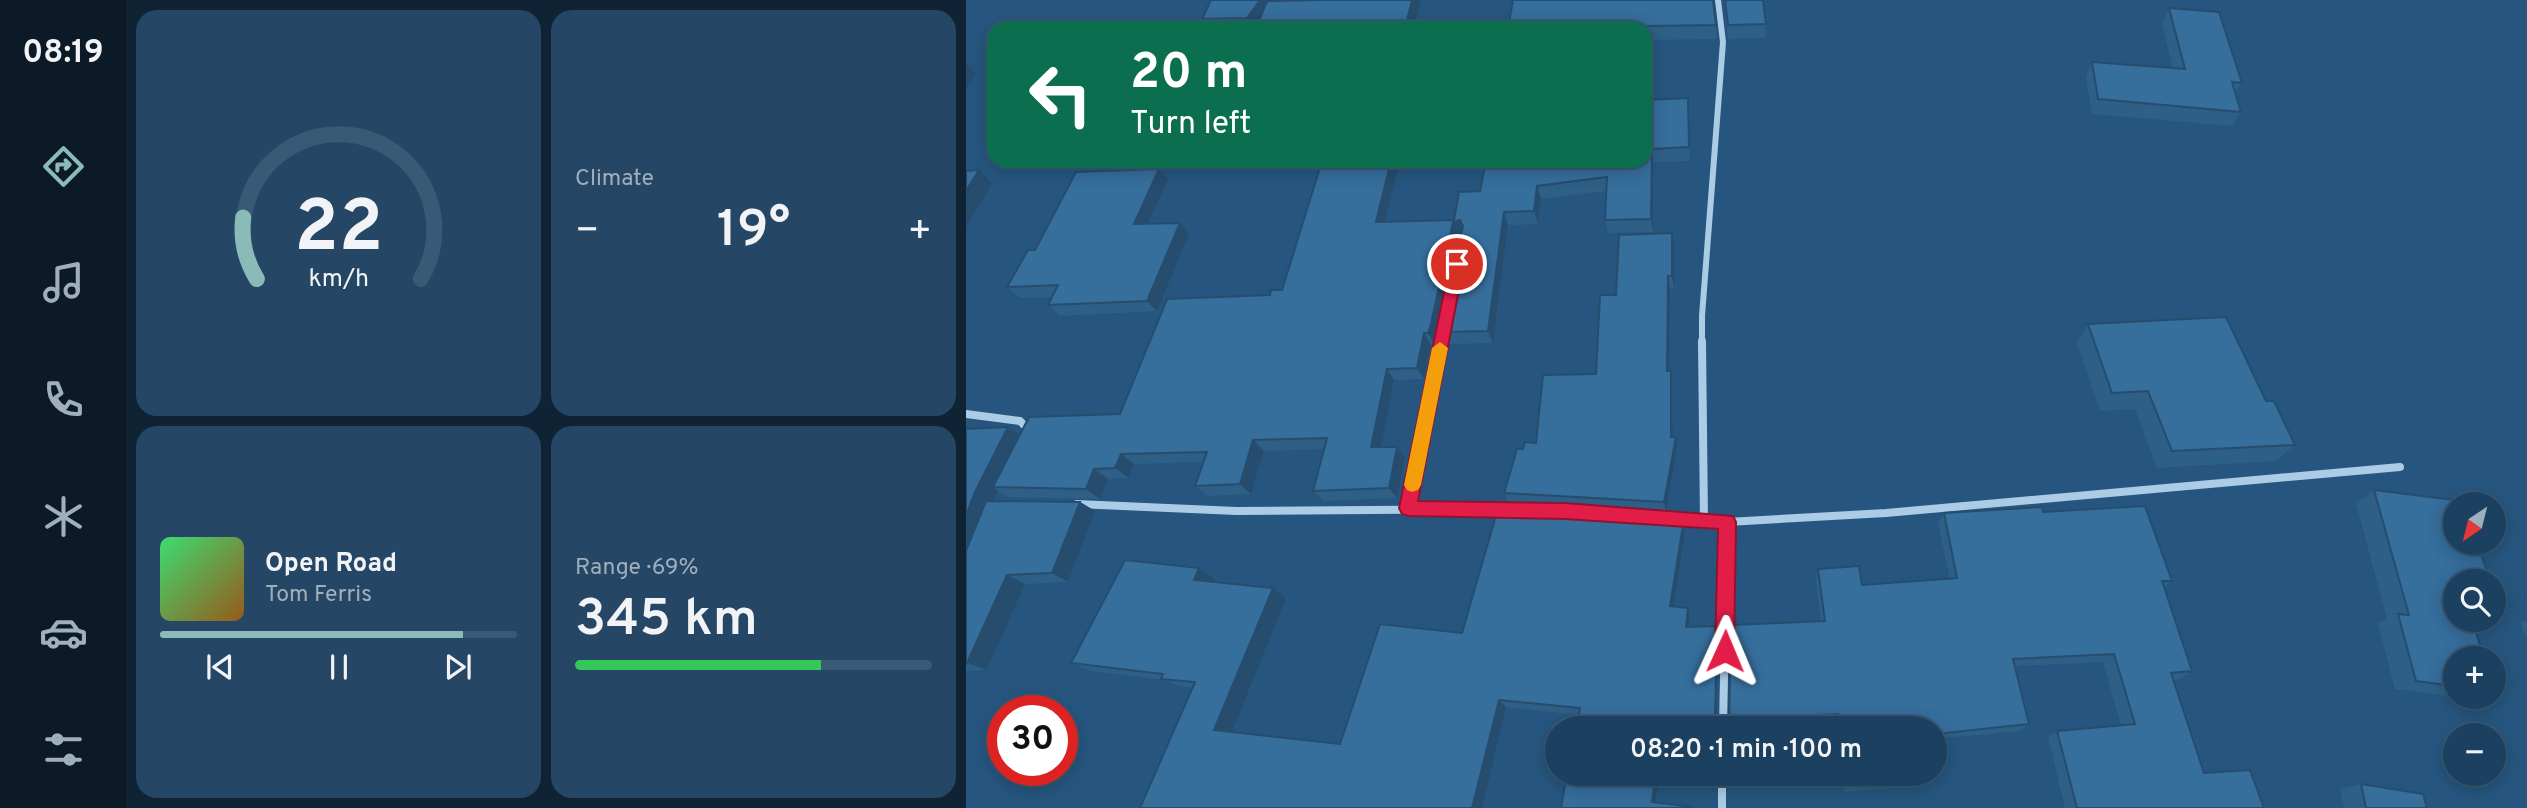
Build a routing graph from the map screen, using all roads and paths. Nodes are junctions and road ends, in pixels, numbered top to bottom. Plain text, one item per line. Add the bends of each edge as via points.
1 (1718, 0) edge
2 (1447, 316) edge
3 (966, 414) edge
4 (1031, 439) edge
5 (2400, 467) dead end
6 (1065, 504) edge
7 (1408, 508) junction
8 (1510, 509) edge
9 (1666, 518) edge
10 (1704, 521) junction
11 (1727, 522) junction
12 (1723, 716) edge
13 (1722, 786) edge
14 (1722, 808) edge

1 - 10 street via 1723,42 1702,316
2 - 7 street
3 - 4 street via 1020,421 1030,428
5 - 11 street via 1885,513
6 - 7 street via 1236,511
7 - 8 street
9 - 10 street
10 - 11 street
11 - 12 street
13 - 14 street

